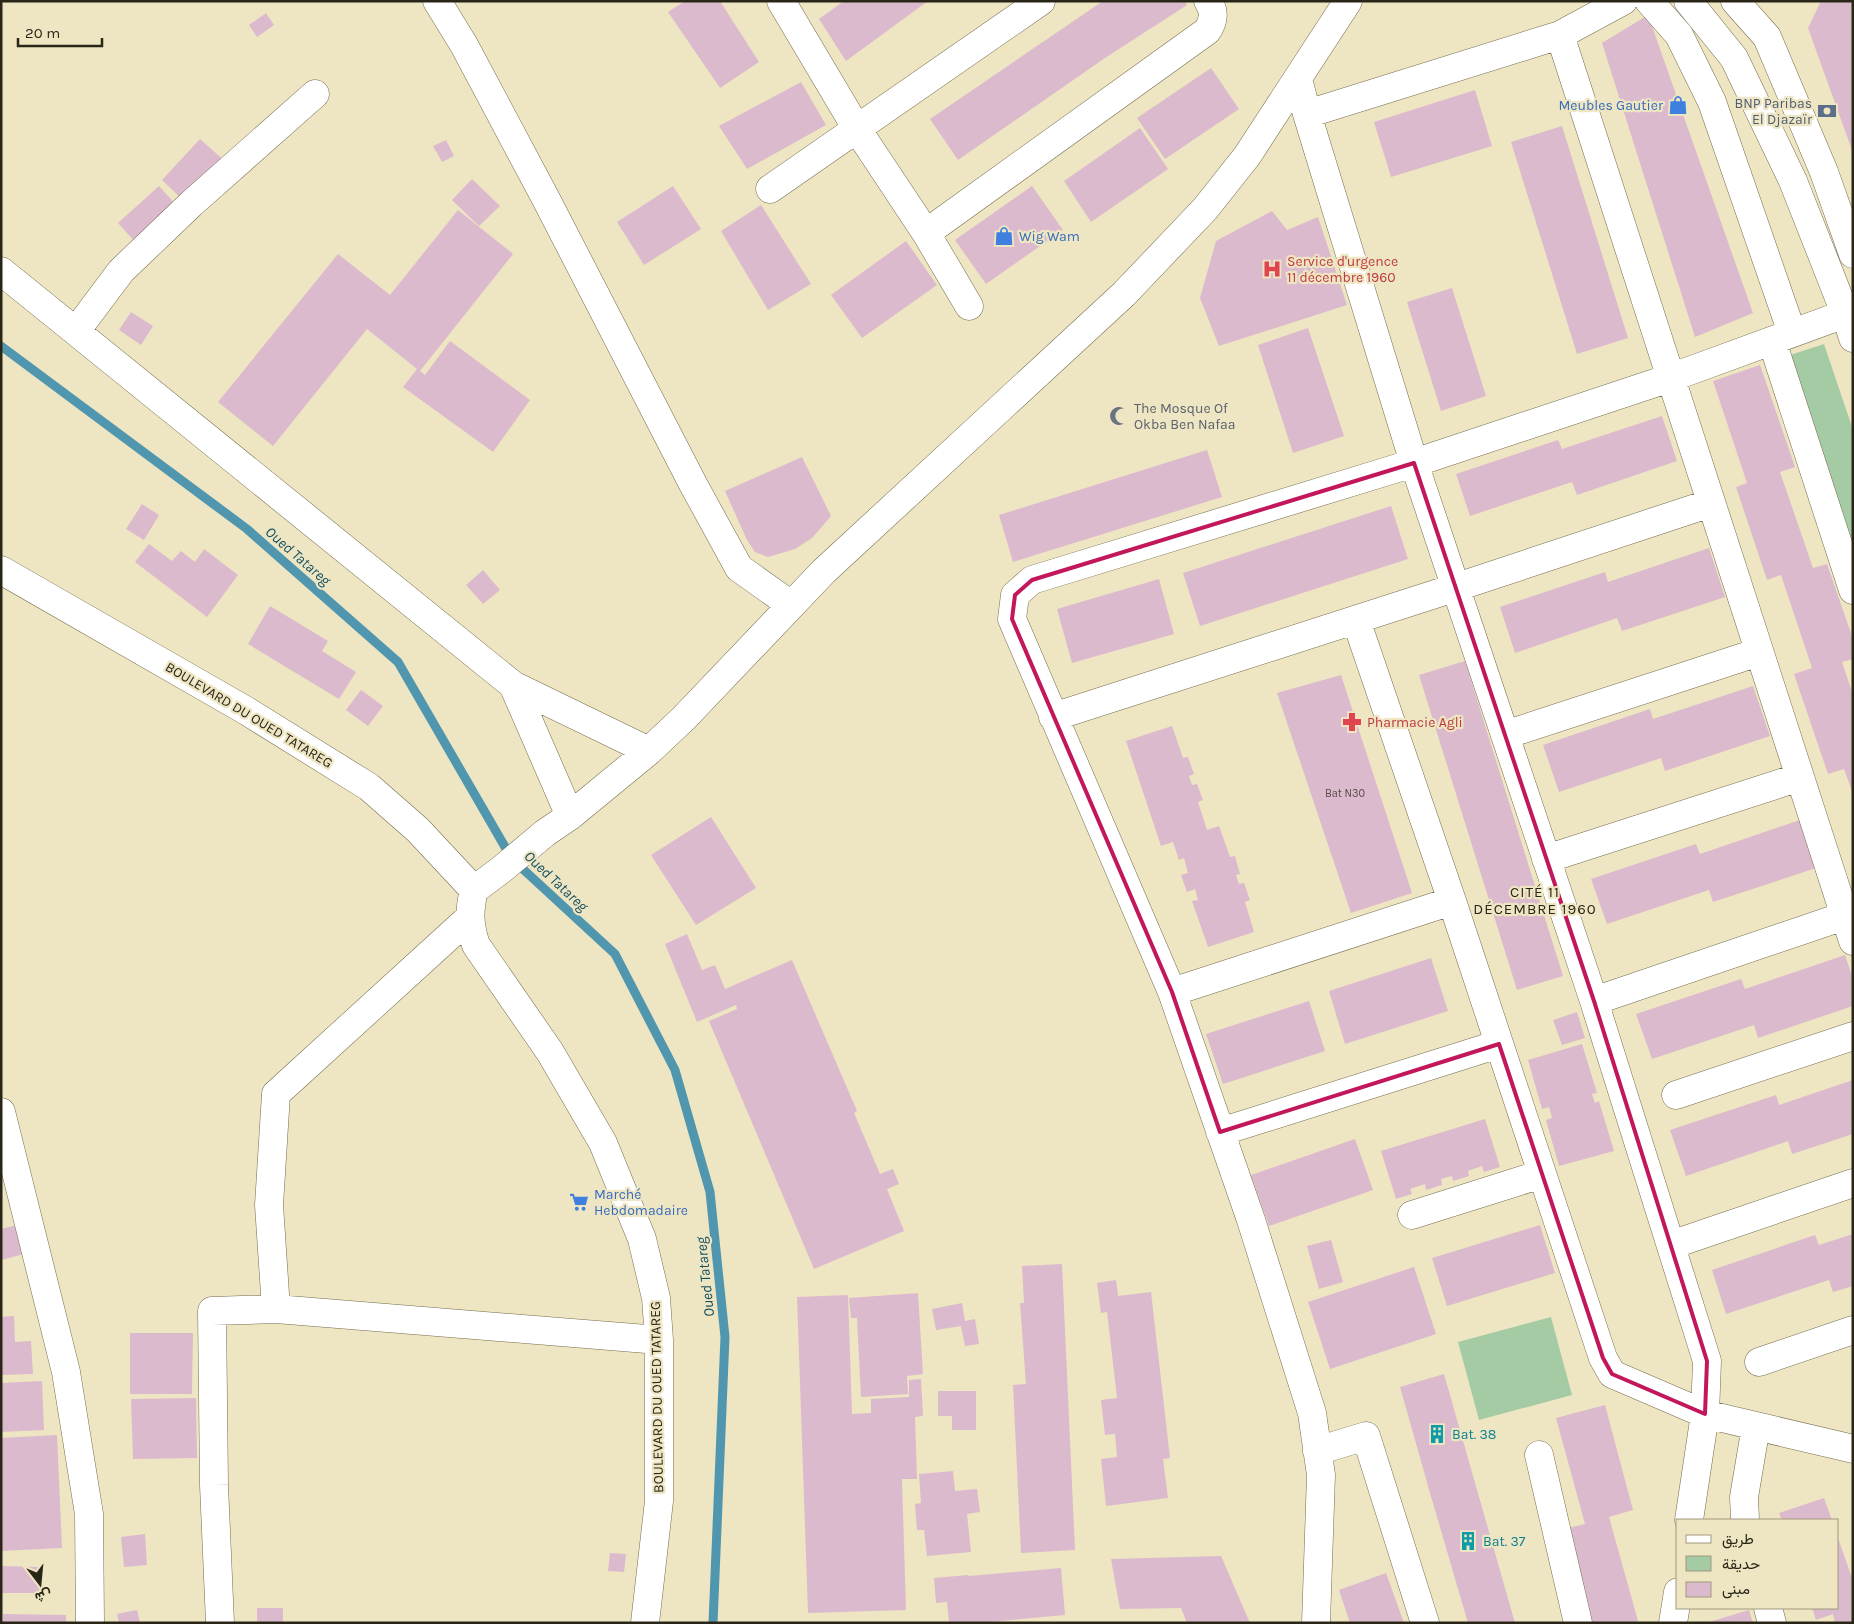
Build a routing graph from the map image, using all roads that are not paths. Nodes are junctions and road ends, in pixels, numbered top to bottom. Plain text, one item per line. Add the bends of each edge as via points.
1 (437, 1) edge
2 (1041, 1) edge
3 (1208, 1) edge
4 (1623, 1) edge
5 (1649, 1) edge
6 (1688, 1) edge
7 (1735, 1) edge
8 (787, 3) edge
9 (1343, 5) edge
10 (1560, 35) junction
11 (1298, 79) junction
12 (315, 94) dead end
13 (1307, 114) junction
14 (857, 129) junction
15 (770, 189) dead end
16 (926, 233) junction
17 (1853, 254) edge
18 (1, 271) edge
19 (969, 306) dead end
20 (1850, 321) edge
21 (76, 331) junction
22 (1782, 337) junction
23 (1670, 378) junction
24 (1414, 463) junction
25 (1711, 503) junction
26 (1, 570) edge
27 (1457, 587) junction
28 (1853, 590) edge
29 (791, 605) junction
30 (1356, 620) junction
31 (1759, 652) junction
32 (512, 686) junction
33 (1053, 717) junction
34 (1505, 735) junction
35 (649, 752) junction
36 (1800, 777) junction
37 (570, 816) junction
38 (1546, 859) junction
39 (474, 890) junction
40 (1452, 901) junction
41 (1849, 914) edge
42 (469, 918) junction
43 (1853, 941) edge
44 (1172, 992) junction
45 (1594, 1001) junction
46 (1853, 1036) edge
47 (1499, 1044) junction
48 (1676, 1095) dead end
49 (1, 1112) edge
50 (1220, 1132) junction
51 (1542, 1174) junction
52 (1853, 1183) edge
53 (1412, 1215) dead end
54 (1670, 1245) junction
55 (276, 1309) junction
56 (1853, 1330) edge
57 (659, 1340) junction
58 (1759, 1362) dead end
59 (1705, 1414) junction
60 (1756, 1426) junction
61 (1853, 1450) edge
62 (1317, 1451) junction
63 (1539, 1455) dead end
64 (1689, 1519) edge
65 (1745, 1519) edge
66 (1676, 1604) edge
67 (1768, 1609) edge
68 (90, 1623) edge
69 (220, 1623) edge
70 (645, 1623) edge
71 (1316, 1623) edge
72 (1425, 1623) edge
73 (1578, 1623) edge
74 (1673, 1623) edge
75 (1772, 1623) edge

1 - 29 street via 464,44 739,568
2 - 14 street
3 - 16 street via 1213,16 1207,31
4 - 10 street
5 - 22 street via 1679,35 1712,102
6 - 20 street via 1734,58 1793,181
7 - 17 street via 1767,38 1824,172
8 - 14 street
9 - 11 street
10 - 13 street
10 - 23 street
11 - 13 street
11 - 29 street via 1247,156 1205,209 1124,294
12 - 21 street via 121,271
13 - 24 street
14 - 15 street
14 - 16 street
16 - 19 street
18 - 21 street
20 - 22 street
21 - 32 street
22 - 23 street
22 - 28 street
23 - 24 street
23 - 25 street
24 - 27 street
24 - 33 street via 1032,580 1016,595 1012,619
25 - 27 street
25 - 31 street
26 - 39 street, BOULEVARD DU OUED TATAREG via 245,710 369,787 418,830
27 - 30 street
27 - 34 street
29 - 35 street
30 - 33 street
30 - 40 street
31 - 34 street
31 - 36 street
32 - 35 street
32 - 37 street
33 - 44 street
34 - 38 street
35 - 37 street
36 - 38 street
36 - 41 street
37 - 39 street via 545,832
38 - 45 street
39 - 42 street, BOULEVARD DU OUED TATAREG
40 - 44 street
40 - 47 street
41 - 43 street
41 - 45 street
42 - 55 street via 276,1094 269,1205
42 - 57 street, BOULEVARD DU OUED TATAREG via 476,945 550,1052 603,1143 642,1239 656,1298
44 - 50 street
45 - 54 street
46 - 48 street
47 - 50 street
47 - 51 street
49 - 68 street via 66,1372 89,1514
50 - 62 street via 1312,1413
51 - 53 street
51 - 59 street via 1603,1358 1612,1374
52 - 54 street
54 - 59 street via 1707,1361
55 - 57 street
55 - 69 street via 212,1311
56 - 58 street
57 - 70 street, BOULEVARD DU OUED TATAREG via 659,1501
59 - 60 street
59 - 64 street
60 - 61 street
60 - 65 street via 1744,1497
62 - 71 street via 1321,1475
62 - 72 street via 1366,1436
63 - 73 street
66 - 74 street
67 - 75 street

